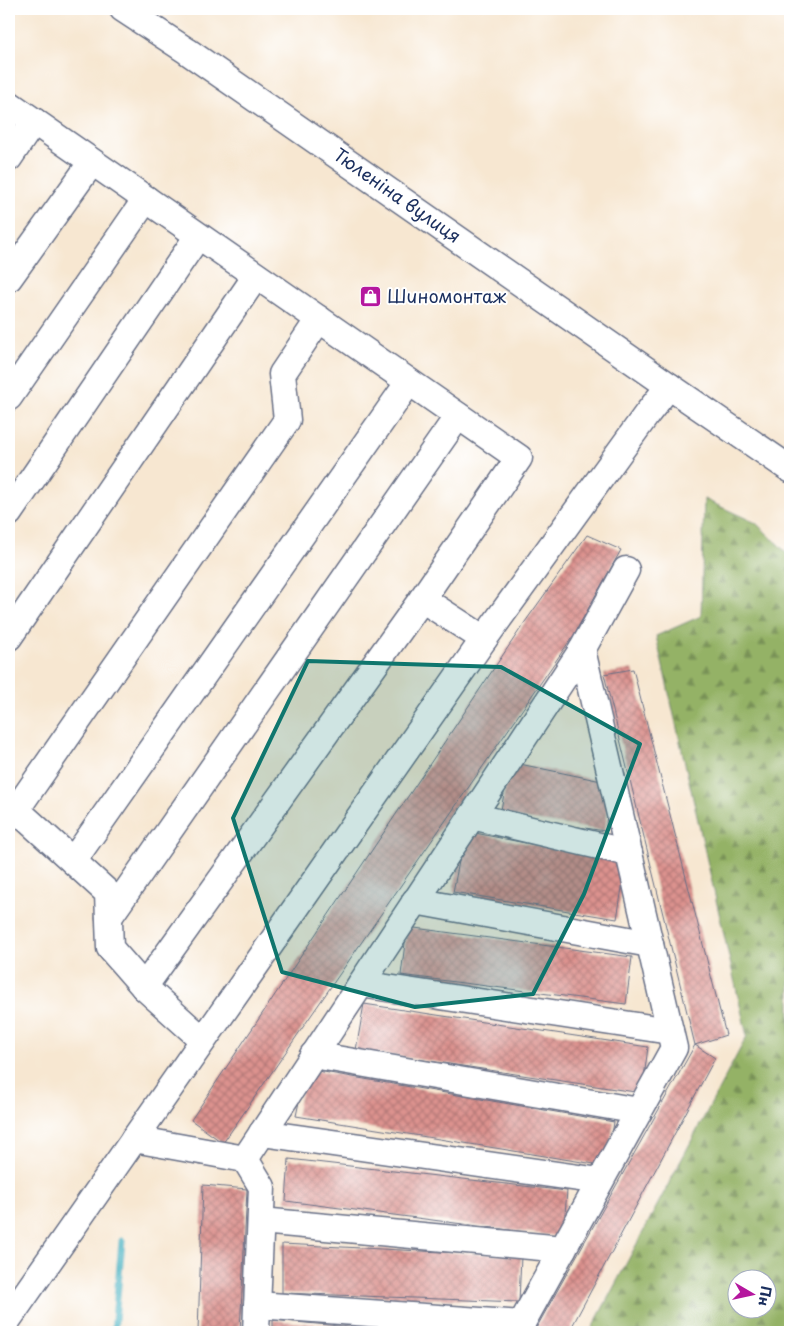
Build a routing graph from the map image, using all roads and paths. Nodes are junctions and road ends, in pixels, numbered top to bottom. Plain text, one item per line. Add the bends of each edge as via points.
1 (123, 9) edge
2 (9, 104) edge
3 (34, 122) junction
4 (9, 158) edge
5 (92, 162) junction
6 (146, 199) junction
7 (198, 236) junction
8 (256, 276) junction
9 (9, 278) edge
10 (319, 320) junction
11 (409, 382) junction
12 (669, 386) junction
13 (9, 397) edge
14 (458, 416) junction
15 (790, 470) edge
16 (9, 513) edge
17 (626, 570) dead end
18 (422, 599) junction
19 (9, 637) edge
20 (484, 639) junction
21 (582, 650) junction
22 (12, 806) edge
23 (472, 816) junction
24 (629, 853) junction
25 (73, 861) junction
26 (415, 901) junction
27 (109, 917) junction
28 (650, 944) junction
29 (361, 984) junction
30 (144, 987) junction
31 (670, 1031) junction
32 (203, 1040) junction
33 (314, 1055) junction
34 (639, 1111) junction
35 (262, 1133) junction
36 (134, 1139) junction
37 (245, 1159) junction
38 (600, 1181) junction
39 (261, 1221) junction
40 (563, 1249) junction
41 (257, 1305) junction
42 (9, 1318) edge
43 (519, 1328) edge
44 (256, 1332) edge

1 - 12 street, Тюленіна вулиця
2 - 3 street
3 - 4 street
3 - 5 street
5 - 6 street
5 - 9 street
6 - 7 street
6 - 13 street
7 - 8 street
7 - 16 street
8 - 10 street
8 - 19 street
10 - 11 street
10 - 22 street via 282,374 287,420
11 - 14 street
11 - 25 street
12 - 15 street, Тюленіна вулиця
12 - 20 street
14 - 18 street via 519,458
14 - 27 street
17 - 21 street
18 - 20 street
18 - 30 street
20 - 32 street
21 - 23 street
21 - 24 street
22 - 25 street
23 - 24 street
23 - 26 street
24 - 28 street
25 - 27 street via 108,893
26 - 28 street
26 - 29 street
27 - 30 street via 110,948
28 - 31 street
29 - 31 street
29 - 33 street
30 - 32 street
31 - 34 street via 674,1048
32 - 36 street
33 - 34 street
33 - 35 street
34 - 38 street
35 - 37 street
35 - 38 street
36 - 37 street
36 - 42 street
37 - 39 street via 262,1187
38 - 40 street
39 - 40 street
39 - 41 street
40 - 43 street
41 - 43 street
41 - 44 street

